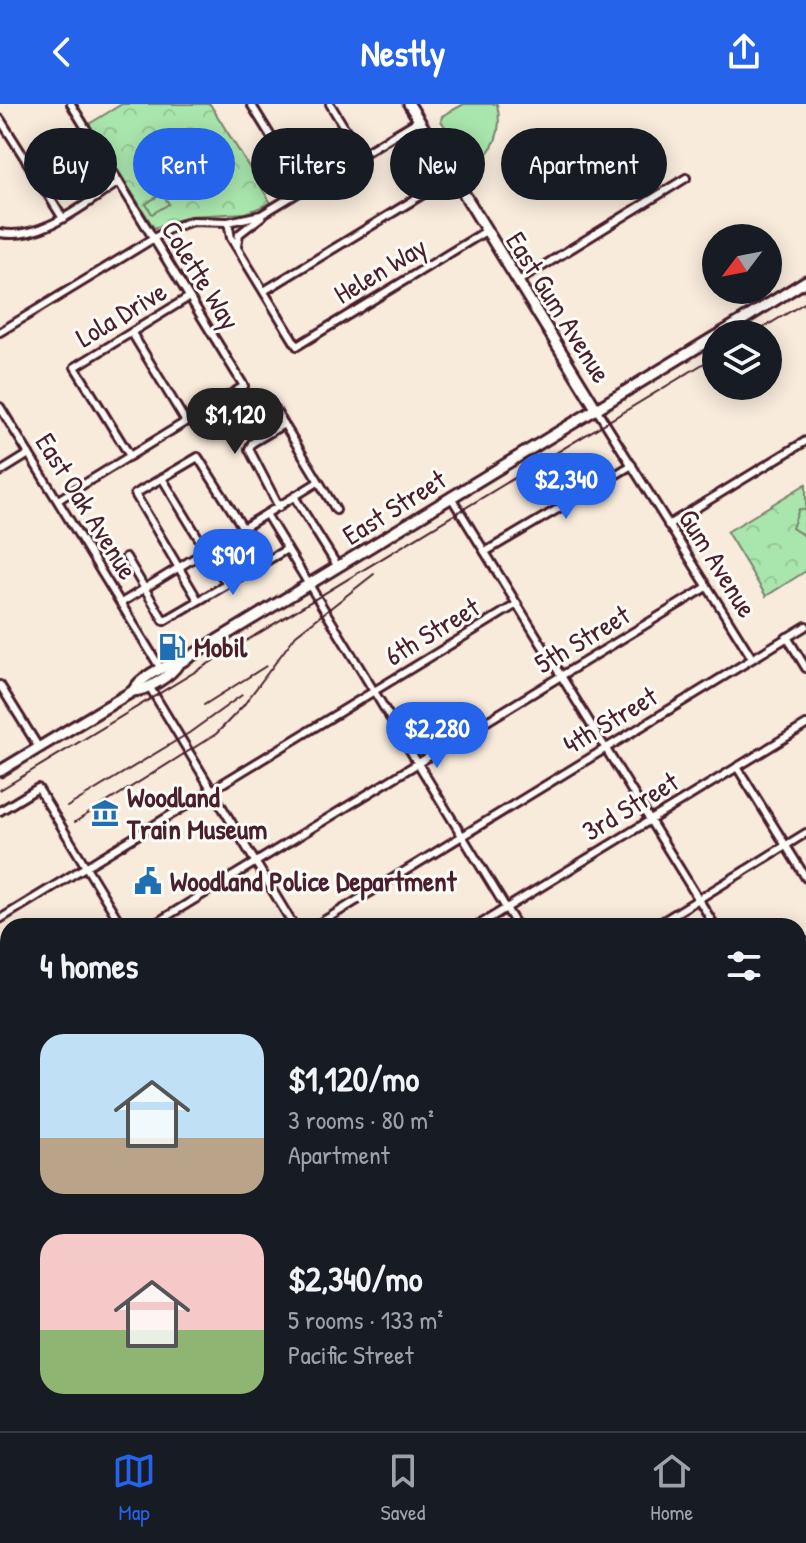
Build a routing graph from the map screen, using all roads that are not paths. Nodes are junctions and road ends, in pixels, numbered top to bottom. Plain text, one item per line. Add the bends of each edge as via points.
1 (71, 104) edge
2 (251, 104) edge
3 (330, 104) edge
4 (409, 104) edge
5 (0, 119) edge
6 (419, 120) junction
7 (266, 128) edge
8 (345, 128) edge
9 (424, 128) edge
10 (374, 147) edge
11 (686, 178) dead end
12 (119, 182) junction
13 (287, 200) edge
14 (414, 200) edge
15 (467, 200) edge
16 (266, 213) junction
17 (62, 217) junction
18 (228, 222) junction
19 (486, 231) junction
20 (0, 233) edge
21 (153, 239) junction
22 (238, 250) junction
23 (806, 281) edge
24 (517, 282) junction
25 (264, 291) junction
26 (189, 297) junction
27 (742, 320) edge
28 (0, 332) edge
29 (132, 333) junction
30 (702, 345) edge
31 (0, 407) edge
32 (275, 409) dead end
33 (597, 410) junction
34 (186, 422) junction
35 (284, 424) junction
36 (806, 441) edge
37 (29, 454) junction
38 (130, 456) junction
39 (632, 465) junction
40 (0, 472) edge
41 (162, 478) junction
42 (318, 482) junction
43 (451, 497) junction
44 (295, 498) junction
45 (58, 500) junction
46 (279, 507) junction
47 (336, 510) dead end
48 (266, 514) junction
49 (668, 525) junction
50 (243, 528) junction
51 (287, 549) junction
52 (206, 550) junction
53 (485, 552) junction
54 (126, 557) dead end
55 (178, 566) junction
56 (338, 567) junction
57 (226, 583) junction
58 (309, 585) junction
59 (707, 587) junction
60 (146, 589) junction
61 (198, 600) junction
62 (121, 603) junction
63 (517, 604) junction
64 (806, 626) edge
65 (787, 637) junction
66 (752, 658) junction
67 (178, 664) junction
68 (806, 668) edge
69 (161, 669) junction
70 (562, 677) junction
71 (0, 685) edge
72 (149, 685) junction
73 (133, 691) junction
74 (374, 691) junction
75 (806, 725) edge
76 (39, 748) junction
77 (606, 748) junction
78 (418, 764) junction
79 (737, 767) junction
80 (0, 771) edge
81 (213, 790) junction
82 (0, 811) edge
83 (650, 820) junction
84 (806, 833) edge
85 (463, 836) junction
86 (786, 846) junction
87 (256, 862) junction
88 (86, 868) junction
89 (806, 878) edge
90 (699, 899) junction
91 (507, 908) junction
92 (2, 918) edge
93 (117, 918) edge
94 (164, 918) edge
95 (289, 918) edge
96 (328, 918) edge
97 (490, 918) edge
98 (513, 918) edge
99 (668, 918) edge
100 (710, 918) edge

1 - 12 street, Colette Way
2 - 7 street
3 - 8 street
4 - 6 main road, East Gum Avenue
5 - 17 street
6 - 9 main road, East Gum Avenue
6 - 10 street
11 - 24 street
12 - 17 street
12 - 21 street, Colette Way
13 - 16 street
14 - 25 street
15 - 19 main road, East Gum Avenue
16 - 18 street
16 - 22 street via 239,234
17 - 20 street via 22,234
18 - 21 street via 184,223
18 - 22 street
19 - 24 main road, East Gum Avenue
19 - 25 street, Helen Way via 297,346
21 - 26 street, Colette Way
21 - 28 street
22 - 25 street
23 - 27 main road, East Street
24 - 33 main road, East Gum Avenue
26 - 29 street, Lola Drive
26 - 34 street, Colette Way via 244,386
29 - 34 street
29 - 38 street, Lola Drive via 75,367
30 - 33 main road, East Street
31 - 37 street, East Oak Avenue
32 - 35 street
33 - 39 street, Gum Avenue
33 - 43 main road, East Street
34 - 38 street
35 - 42 street
35 - 46 street via 249,449
36 - 49 street
37 - 40 street
37 - 45 street, East Oak Avenue
38 - 45 street
39 - 49 street, Gum Avenue
39 - 53 street
41 - 50 street via 200,458
41 - 52 street
41 - 55 street via 135,494
42 - 44 street
42 - 47 street
43 - 53 street
43 - 56 main road, East Street
44 - 46 street
44 - 56 street
45 - 62 street, East Oak Avenue
46 - 48 street
48 - 50 street
48 - 51 street
49 - 59 street, Gum Avenue
50 - 52 street
51 - 57 street
51 - 58 street
52 - 55 street
52 - 57 street
53 - 63 street
54 - 60 street
55 - 60 street
55 - 61 street
56 - 58 main road, East Street
57 - 61 street
58 - 67 main road, East Street
58 - 74 street
59 - 66 street, Gum Avenue
59 - 70 street, 5th Street
60 - 61 street via 164,621
60 - 62 street
62 - 69 street, East Oak Avenue
63 - 70 street
63 - 74 street, 6th Street
64 - 65 street, 4th Street
65 - 66 street, 4th Street
65 - 68 street
66 - 77 street, 4th Street
67 - 69 main road, East Street
67 - 72 main road, East Street
69 - 73 main road, East Street
70 - 77 street
70 - 78 street, 5th Street
71 - 76 street
72 - 73 main road, East Street
72 - 81 street
73 - 76 main road, East Street
74 - 78 street
74 - 81 street, 6th Street
75 - 79 street, 3rd Street
76 - 80 main road, East Street
77 - 83 street
77 - 85 street, 4th Street
78 - 85 street
78 - 87 street, 5th Street
79 - 83 street, 3rd Street
79 - 86 street
81 - 87 street
81 - 88 street, 6th Street
82 - 88 street via 38,788
83 - 90 street
83 - 91 street, 3rd Street
84 - 86 street
85 - 91 street
85 - 96 street, 4th Street
86 - 89 street
86 - 90 street
87 - 94 street, 5th Street
87 - 95 street
88 - 92 street, 6th Street
88 - 93 street
90 - 99 street
90 - 100 street
91 - 97 street, 3rd Street
91 - 98 street

